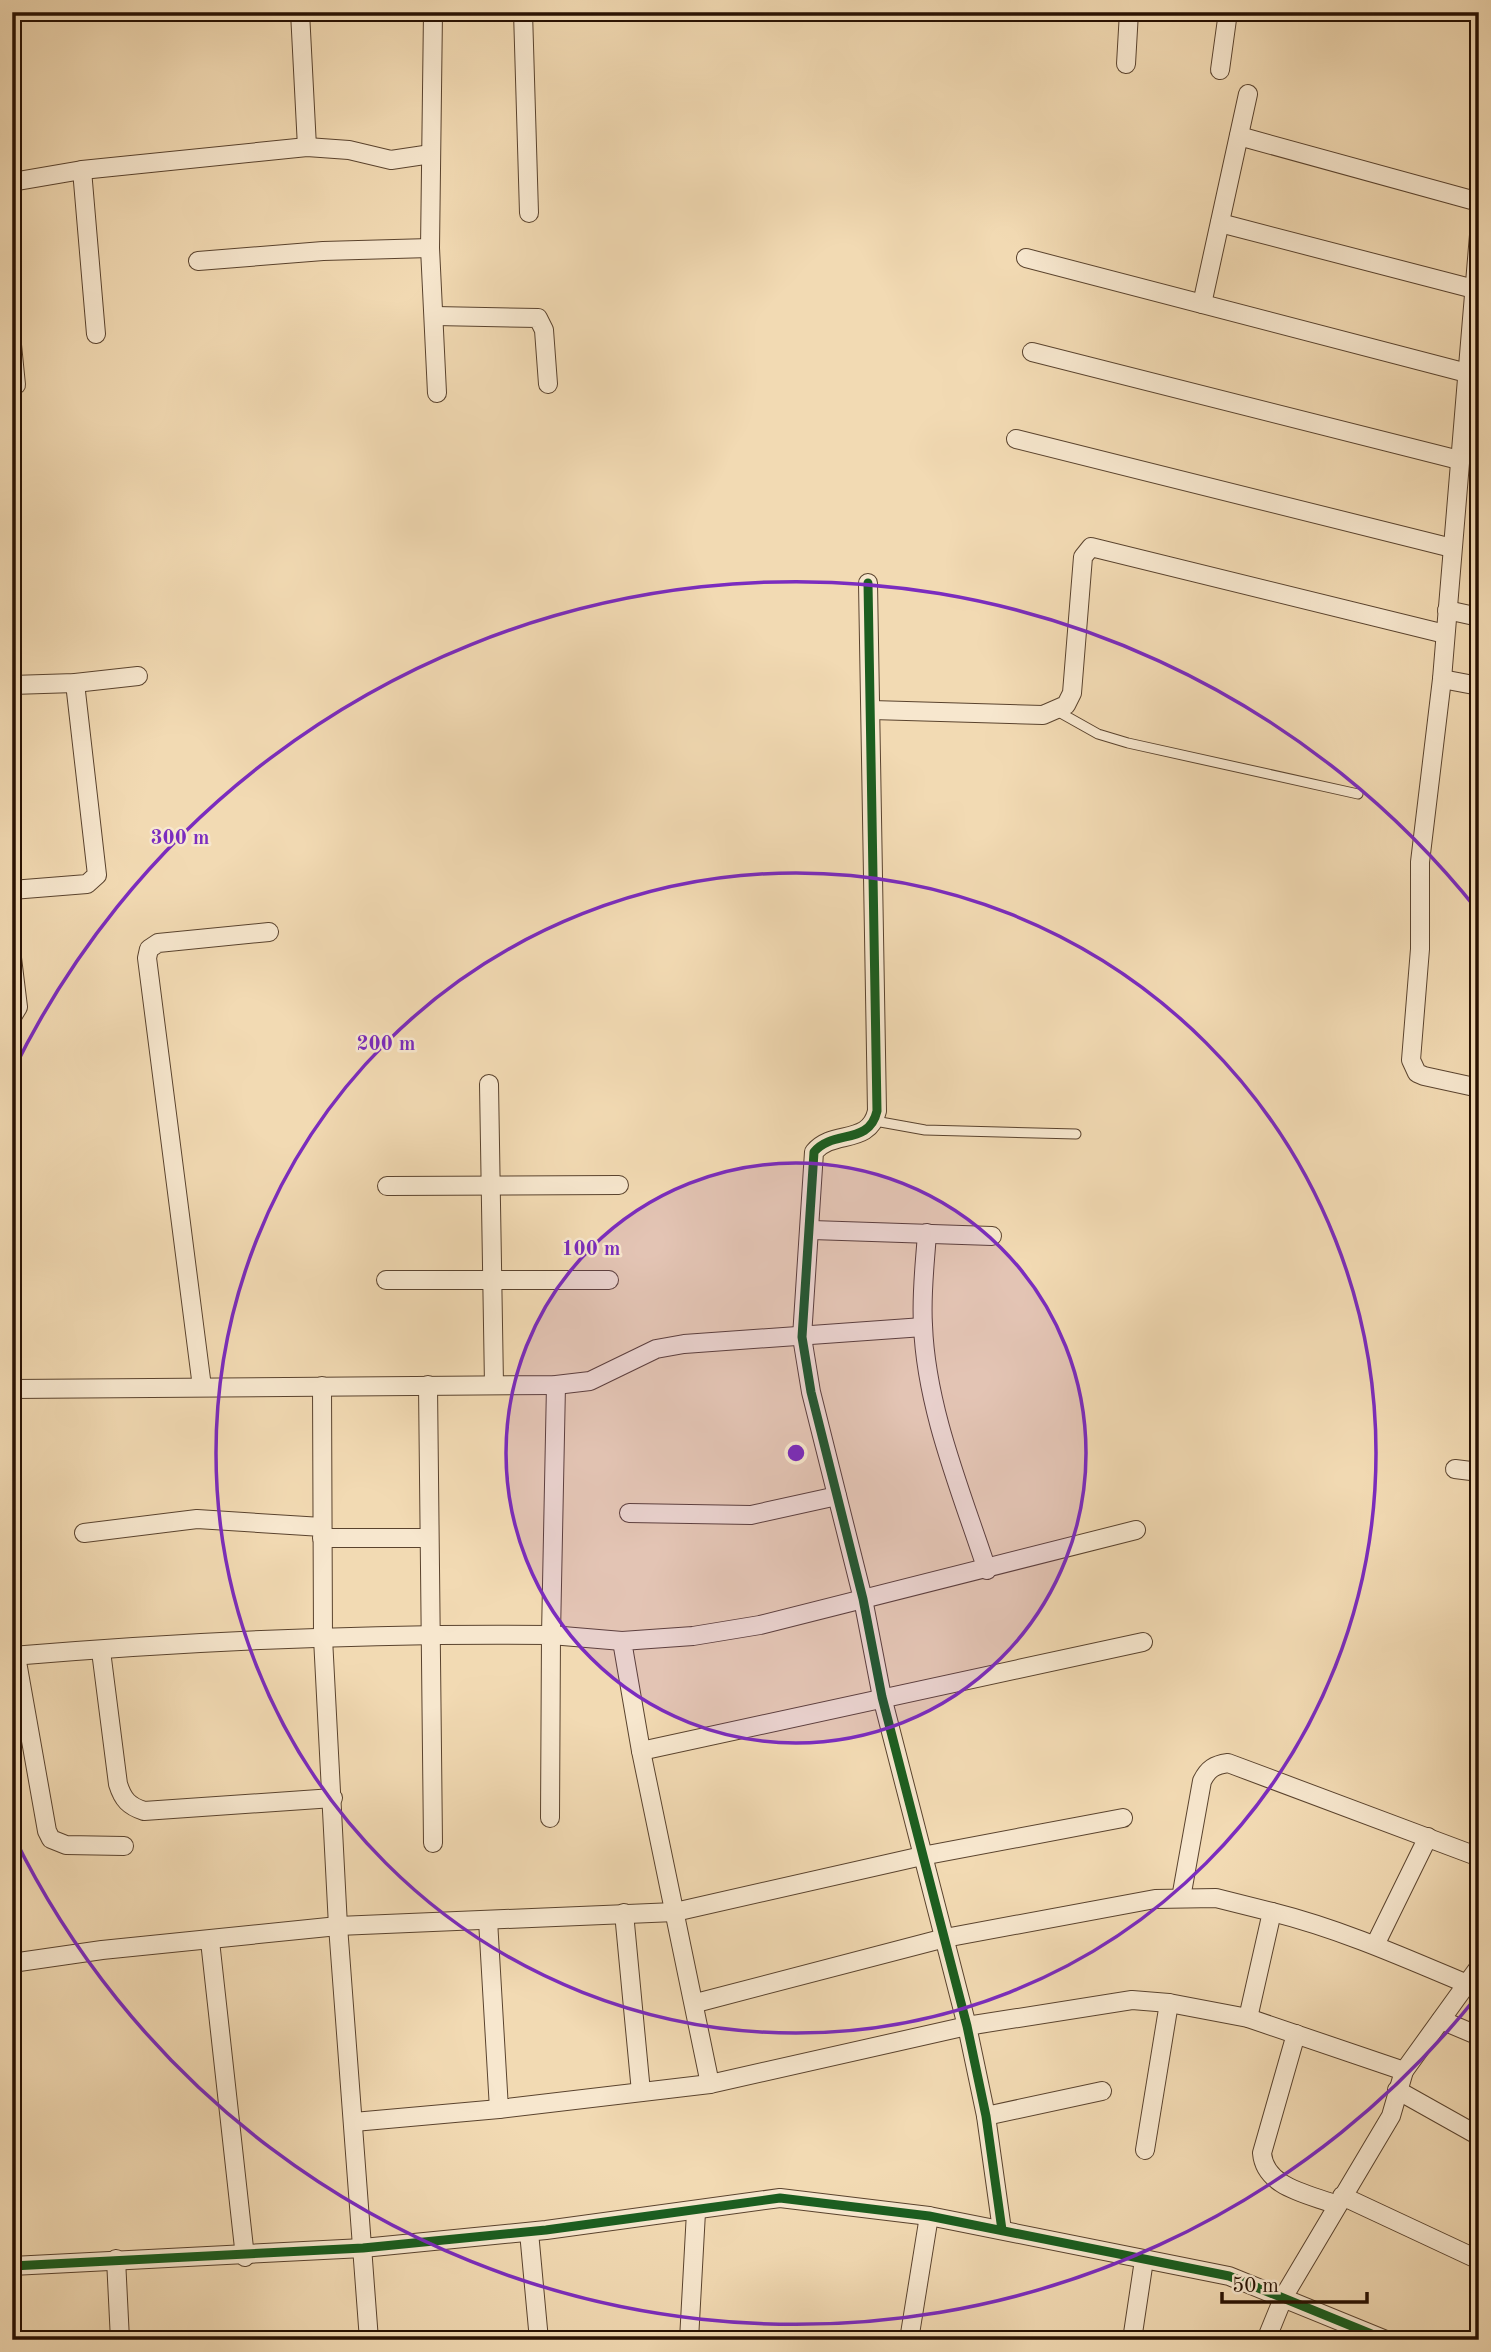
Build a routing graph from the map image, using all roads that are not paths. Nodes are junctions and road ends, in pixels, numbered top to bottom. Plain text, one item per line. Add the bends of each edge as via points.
1 (300, 12) edge
2 (433, 12) edge
3 (523, 12) edge
4 (1129, 12) edge
5 (1228, 12) edge
6 (1126, 64) dead end
7 (1220, 70) dead end
8 (1248, 94) dead end
9 (1239, 136) junction
10 (307, 147) junction
11 (431, 154) junction
12 (82, 170) junction
13 (12, 182) edge
14 (1479, 202) edge
15 (528, 213) dead end
16 (1220, 223) junction
17 (1479, 235) edge
18 (430, 248) junction
19 (1026, 258) dead end
20 (198, 261) dead end
21 (1477, 269) edge
22 (1474, 289) junction
23 (1202, 304) junction
24 (435, 316) junction
25 (96, 334) dead end
26 (12, 345) edge
27 (1032, 352) dead end
28 (1467, 373) junction
29 (548, 384) dead end
30 (16, 385) dead end
31 (437, 393) dead end
32 (1016, 439) dead end
33 (1459, 460) junction
34 (1452, 548) junction
35 (868, 583) dead end
36 (1447, 610) junction
37 (1479, 617) edge
38 (1445, 634) junction
39 (138, 676) dead end
40 (1442, 679) junction
41 (75, 683) junction
42 (12, 685) edge
43 (1479, 686) edge
44 (872, 710) junction
45 (1057, 712) junction
46 (1358, 794) dead end
47 (12, 890) edge
48 (269, 932) dead end
49 (12, 957) edge
50 (12, 1017) edge
51 (489, 1084) dead end
52 (1479, 1088) edge
53 (875, 1121) junction
54 (1076, 1134) dead end
55 (619, 1185) dead end
56 (387, 1186) dead end
57 (491, 1186) junction
58 (812, 1230) junction
59 (927, 1233) junction
60 (992, 1236) dead end
61 (386, 1280) dead end
62 (492, 1280) junction
63 (609, 1280) dead end
64 (923, 1327) junction
65 (802, 1337) junction
66 (428, 1385) junction
67 (494, 1385) junction
68 (556, 1385) junction
69 (322, 1386) junction
70 (202, 1387) junction
71 (12, 1389) edge
72 (1455, 1469) dead end
73 (1479, 1472) edge
74 (837, 1496) junction
75 (629, 1513) dead end
76 (1136, 1530) dead end
77 (84, 1533) dead end
78 (322, 1533) junction
79 (429, 1538) junction
80 (987, 1570) junction
81 (863, 1598) junction
82 (430, 1633) junction
83 (551, 1635) junction
84 (323, 1638) junction
85 (622, 1641) junction
86 (1143, 1642) dead end
87 (102, 1651) junction
88 (14, 1656) edge
89 (882, 1697) junction
90 (641, 1751) junction
91 (333, 1798) junction
92 (550, 1818) dead end
93 (1123, 1818) dead end
94 (1428, 1837) junction
95 (433, 1843) dead end
96 (124, 1846) dead end
97 (922, 1856) junction
98 (1479, 1857) edge
99 (1181, 1898) junction
100 (675, 1912) junction
101 (1272, 1912) junction
102 (624, 1913) junction
103 (488, 1920) junction
104 (338, 1926) junction
105 (945, 1938) junction
106 (210, 1941) junction
107 (1375, 1945) junction
108 (12, 1963) edge
109 (1479, 1967) edge
110 (1467, 1984) junction
111 (696, 2003) junction
112 (1169, 2003) junction
113 (1248, 2018) junction
114 (1441, 2020) junction
115 (967, 2026) junction
116 (1296, 2034) junction
117 (1479, 2036) edge
118 (1404, 2071) junction
119 (710, 2084) junction
120 (1397, 2090) junction
121 (1102, 2091) dead end
122 (641, 2092) junction
123 (499, 2109) junction
124 (986, 2116) junction
125 (354, 2122) junction
126 (1479, 2136) edge
127 (1146, 2150) dead end
128 (1340, 2200) junction
129 (696, 2212) junction
130 (929, 2216) junction
131 (1002, 2230) junction
132 (528, 2232) junction
133 (363, 2248) junction
134 (246, 2257) junction
135 (116, 2259) junction
136 (1144, 2260) junction
137 (1479, 2260) edge
138 (12, 2266) edge
139 (1284, 2296) junction
140 (120, 2340) edge
141 (369, 2340) edge
142 (539, 2340) edge
143 (689, 2340) edge
144 (909, 2340) edge
145 (1132, 2340) edge
146 (1266, 2340) edge
147 (1386, 2340) edge

1 - 10 street
2 - 11 street
3 - 15 street
4 - 6 street
5 - 7 street
8 - 9 street
9 - 14 street
9 - 16 street
10 - 11 street via 391,160
10 - 12 street
11 - 18 street
12 - 13 street
12 - 25 street
16 - 22 street
16 - 23 street
17 - 21 street
18 - 20 street
18 - 24 street
19 - 23 street
21 - 22 street
22 - 28 street
23 - 28 street
24 - 29 street via 538,318 544,330
24 - 31 street
26 - 30 street
27 - 33 street
28 - 33 street
32 - 34 street
33 - 34 street
34 - 36 street
35 - 44 street
36 - 37 street
36 - 38 street
38 - 40 street
38 - 45 street via 1091,547 1083,557 1072,693
39 - 41 street
40 - 43 street
40 - 52 street via 1420,862 1420,949 1411,1060 1417,1073 1424,1076
41 - 42 street
41 - 47 street via 97,875 87,884
44 - 45 street
44 - 53 street
45 - 46 lane via 1098,734 1128,743
48 - 70 street via 158,943 149,949 147,958
49 - 50 street via 18,1007
51 - 57 street
53 - 54 lane via 925,1130
53 - 58 street via 858,1135 822,1142 814,1152
55 - 57 street
56 - 57 street
57 - 62 street
58 - 59 street
58 - 65 street
59 - 60 street
59 - 64 street
61 - 62 street
62 - 63 street
62 - 67 street
64 - 65 street
64 - 80 street via 948,1451
65 - 68 street via 656,1349 590,1381
65 - 74 street
66 - 67 street
66 - 69 street
66 - 79 street
67 - 68 street
68 - 83 street
69 - 70 street
69 - 78 street
70 - 71 street
72 - 73 street
74 - 75 street via 751,1515
74 - 81 street
76 - 80 street
77 - 78 street via 197,1519
78 - 79 street
78 - 84 street
79 - 82 street
80 - 81 street
81 - 85 street via 747,1627
81 - 89 street
82 - 83 street
82 - 84 street
82 - 95 street
83 - 85 street
83 - 92 street
84 - 87 street
84 - 91 street
85 - 90 street
86 - 89 street
87 - 88 street
87 - 91 street via 118,1784 132,1807 144,1811
88 - 96 street via 51,1839 66,1845
89 - 90 street
89 - 97 street
90 - 100 street
91 - 104 street
93 - 97 street
94 - 98 street
94 - 99 street via 1228,1763 1218,1765 1207,1771 1202,1781
94 - 107 street
97 - 100 street
97 - 105 street
99 - 101 street via 1216,1898
99 - 105 street
100 - 102 street
100 - 111 street
101 - 107 street
101 - 113 street
102 - 103 street
102 - 122 street
103 - 104 street
103 - 123 street
104 - 106 street
104 - 125 street
105 - 111 street
105 - 115 street
106 - 108 street
106 - 134 street
107 - 110 street
109 - 110 street
110 - 114 street
111 - 119 street
112 - 113 street
112 - 115 street via 1093,2004
112 - 127 street
113 - 116 street
114 - 117 street
114 - 118 street
115 - 119 street
115 - 124 street
116 - 118 street
116 - 128 street via 1262,2153 1263,2165 1278,2182
118 - 120 street
119 - 122 street
120 - 126 street
120 - 128 street via 1391,2116
121 - 124 street
122 - 123 street
123 - 125 street
124 - 131 street
125 - 133 street
128 - 137 street
128 - 139 street
129 - 130 street via 780,2198
129 - 132 street
129 - 143 street
130 - 131 street
130 - 144 street
131 - 136 street
132 - 133 street
132 - 142 street
133 - 134 street
133 - 141 street
134 - 135 street
135 - 138 street
135 - 140 street
136 - 139 street via 1229,2276
136 - 145 street
139 - 146 street
139 - 147 street

